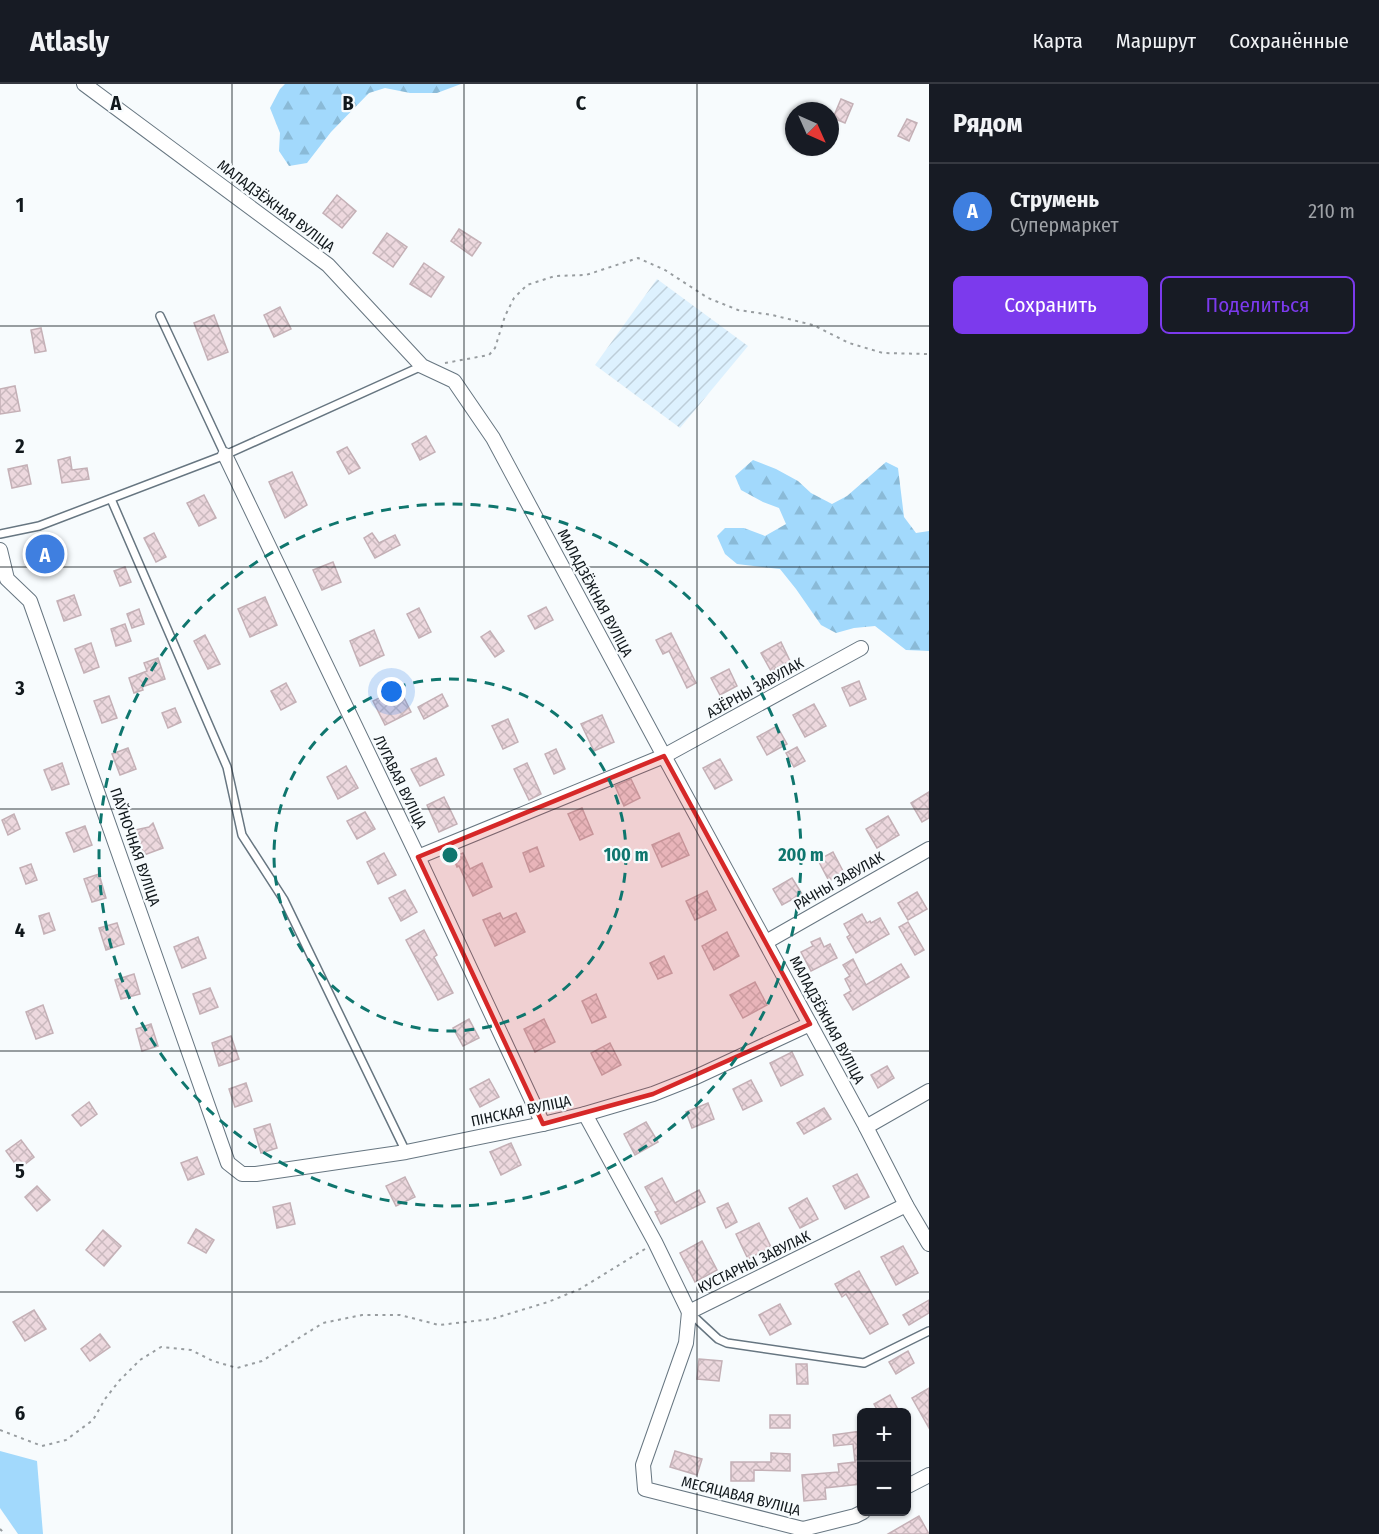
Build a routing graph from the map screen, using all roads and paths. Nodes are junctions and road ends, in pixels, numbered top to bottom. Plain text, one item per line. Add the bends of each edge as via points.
1 (84, 84) edge
2 (160, 316) dead end
3 (929, 354) edge
4 (442, 363) dead end
5 (422, 366) junction
6 (225, 455) junction
7 (111, 499) junction
8 (0, 534) edge
9 (0, 550) edge
10 (3, 582) edge
11 (861, 648) dead end
12 (664, 756) junction
13 (929, 849) edge
14 (418, 857) junction
15 (766, 942) junction
16 (810, 1024) junction
17 (929, 1091) edge
18 (585, 1114) junction
19 (543, 1124) junction
20 (866, 1127) junction
21 (406, 1152) junction
22 (228, 1163) joint
23 (906, 1205) junction
24 (656, 1242) junction
25 (929, 1244) edge
26 (689, 1312) junction
27 (929, 1331) edge
28 (0, 1430) edge
29 (929, 1475) edge
30 (911, 1484) edge
31 (857, 1515) edge
32 (0, 1529) edge
33 (5, 1534) edge

1 - 5 street, МАЛАДЗЁЖНАЯ ВУЛІЦА via 328,265
2 - 6 lane
3 - 4 path via 883,352 849,344 813,325 738,310 708,298 638,258 585,275 555,276 527,285 514,298 489,355
5 - 6 lane
5 - 12 street, МАЛАДЗЁЖНАЯ ВУЛІЦА via 454,381 493,438
6 - 7 lane
6 - 14 street, ЛУГАВАЯ ВУЛІЦА
7 - 8 lane via 39,526
7 - 21 lane via 227,767 242,835 284,900
9 - 10 street, ПАЎНОЧНАЯ ВУЛІЦА
10 - 22 street, ПАЎНОЧНАЯ ВУЛІЦА via 30,601
11 - 12 street, АЗЁРНЫ ЗАВУЛАК
12 - 14 street, АЗЁРНЫ ЗАВУЛАК
12 - 15 street, МАЛАДЗЁЖНАЯ ВУЛІЦА
13 - 15 street, РАЧНЫ ЗАВУЛАК
14 - 19 street, ЛУГАВАЯ ВУЛІЦА
15 - 16 street, МАЛАДЗЁЖНАЯ ВУЛІЦА
16 - 18 street, ПІНСКАЯ ВУЛІЦА via 696,1077
16 - 20 street, МАЛАДЗЁЖНАЯ ВУЛІЦА
17 - 20 street
18 - 19 street, ПІНСКАЯ ВУЛІЦА
18 - 24 street, КУСТАРНЫ ЗАВУЛАК
19 - 21 street, ПІНСКАЯ ВУЛІЦА
20 - 23 street, МАЛАДЗЁЖНАЯ ВУЛІЦА
21 - 22 street, ПІНСКАЯ ВУЛІЦА via 256,1174 242,1174
23 - 25 street, МАЛАДЗЁЖНАЯ ВУЛІЦА
23 - 26 street, КУСТАРНЫ ЗАВУЛАК
24 - 26 street, КУСТАРНЫ ЗАВУЛАК
24 - 28 path via 580,1289 492,1319 439,1324 400,1315 362,1315 323,1323 262,1361 237,1368 191,1350 161,1347 140,1360 105,1399 93,1420 66,1440 42,1446
26 - 27 lane via 727,1343 864,1362
26 - 31 street, МЕСЯЦАВАЯ ВУЛІЦА via 686,1343 643,1465 645,1489 803,1529
29 - 30 street
32 - 33 path

